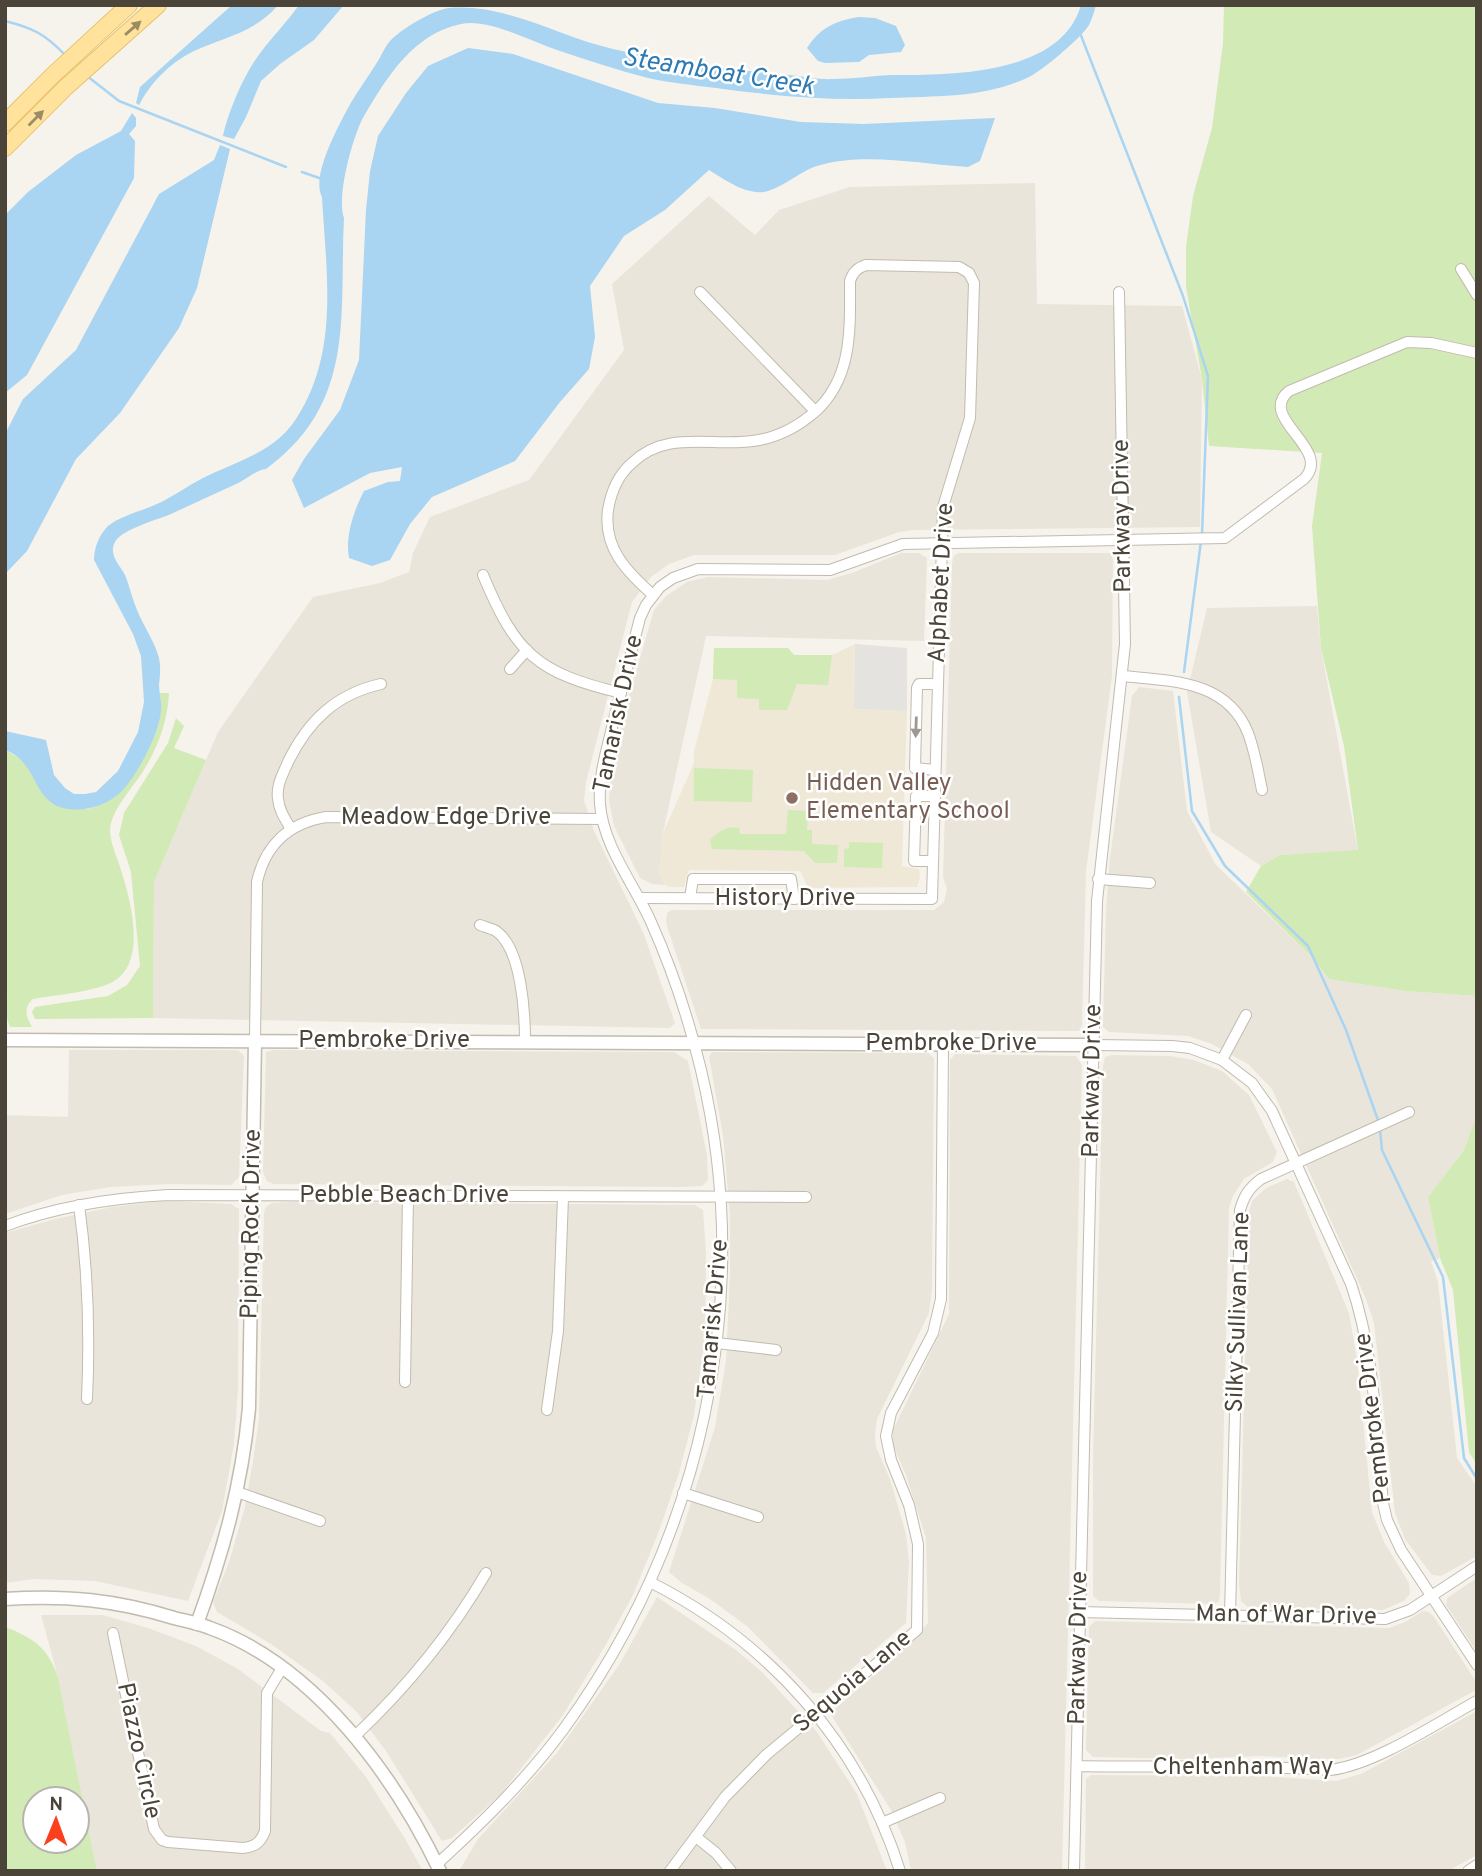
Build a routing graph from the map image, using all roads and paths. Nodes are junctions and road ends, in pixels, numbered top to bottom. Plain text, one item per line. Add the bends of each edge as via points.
1 (129, 5) edge
2 (158, 5) edge
3 (5, 123) edge
4 (5, 148) edge
5 (1461, 269) dead end
6 (700, 292) dead end
7 (1119, 292) dead end
8 (1477, 295) edge
9 (1477, 354) edge
10 (815, 411) junction
11 (1124, 539) junction
12 (941, 543) junction
13 (484, 575) dead end
14 (653, 595) junction
15 (527, 650) junction
16 (510, 669) dead end
17 (1123, 676) junction
18 (381, 684) dead end
19 (937, 684) junction
20 (621, 693) junction
21 (935, 770) junction
22 (1262, 790) dead end
23 (934, 796) junction
24 (602, 819) junction
25 (291, 829) junction
26 (933, 861) junction
27 (1098, 879) junction
28 (1150, 883) dead end
29 (639, 898) junction
30 (690, 898) junction
31 (794, 899) junction
32 (932, 900) joint
33 (480, 925) dead end
34 (1246, 1015) dead end
35 (5, 1040) edge
36 (255, 1040) junction
37 (524, 1042) junction
38 (694, 1043) junction
39 (943, 1044) junction
40 (1094, 1045) junction
41 (1222, 1060) junction
42 (1409, 1112) dead end
43 (1296, 1163) junction
44 (253, 1195) junction
45 (408, 1196) junction
46 (564, 1197) junction
47 (806, 1197) dead end
48 (722, 1198) junction
49 (79, 1205) junction
50 (5, 1226) edge
51 (717, 1343) junction
52 (776, 1350) dead end
53 (405, 1382) dead end
54 (87, 1399) dead end
55 (547, 1410) dead end
56 (237, 1492) junction
57 (683, 1493) junction
58 (758, 1517) dead end
59 (320, 1521) dead end
60 (1477, 1566) edge
61 (486, 1573) dead end
62 (650, 1582) junction
63 (1431, 1596) junction
64 (5, 1599) edge
65 (1080, 1612) junction
66 (1230, 1615) junction
67 (197, 1624) junction
68 (113, 1633) dead end
69 (1477, 1665) edge
70 (282, 1668) junction
71 (1477, 1701) edge
72 (816, 1713) junction
73 (354, 1737) junction
74 (1077, 1766) junction
75 (940, 1798) dead end
76 (882, 1823) junction
77 (696, 1837) junction
78 (1477, 1866) edge
79 (438, 1867) edge
80 (670, 1871) edge
81 (731, 1871) edge
82 (900, 1871) edge
83 (1074, 1871) edge
84 (1468, 1871) edge

1 - 3 main road
4 -> 2 main road
5 - 8 street
6 - 10 street
7 - 11 street, Parkway Drive
9 - 11 street via 1407,342 1285,394 1282,411 1309,454 1312,470 1297,484 1225,538
10 - 12 street, Alphabet Drive via 832,392 847,358 850,282 856,270 866,265 972,269 970,418 946,494
10 - 14 street via 774,436 744,442 673,442 650,449 629,465 610,500 608,527 621,565
11 - 12 street
11 - 17 street, Parkway Drive
12 - 14 street via 889,547 830,570 698,569 673,578
12 - 19 street, Alphabet Drive
13 - 15 street via 508,628
14 - 20 street, Tamarisk Drive via 640,618
15 - 16 street
15 - 20 street via 576,681
17 - 22 street via 1186,682 1223,699 1247,732
17 - 27 street, Parkway Drive
18 - 25 street via 336,702 303,733 277,792
19 - 21 street, Alphabet Drive
19 -> 21 street via 919,684 917,688 915,768
20 - 24 street, Tamarisk Drive via 601,774
21 - 23 street, Alphabet Drive
23 - 26 street, Alphabet Drive
23 - 26 street via 916,796 914,861
24 - 25 street, Meadow Edge Drive via 326,817
24 - 29 street, Tamarisk Drive
25 - 36 street, Piping Rock Drive via 265,857 257,882
26 - 32 street, Alphabet Drive
27 - 28 street
27 - 40 street, Parkway Drive
29 - 30 street, History Drive
29 - 38 street, Tamarisk Drive via 664,950
30 - 31 street, History Drive
30 - 31 street via 692,879 791,879
31 - 32 street, History Drive
33 - 37 street via 495,931 512,956 523,994
34 - 41 street
35 - 36 street, Pembroke Drive
36 - 37 street, Pembroke Drive
36 - 44 street, Piping Rock Drive
37 - 38 street, Pembroke Drive
38 - 39 street, Pembroke Drive
38 - 48 street, Tamarisk Drive via 710,1111
39 - 40 street, Pembroke Drive
39 - 72 street, Sequoia Lane via 942,1299 933,1333 891,1413 886,1436 918,1544 917,1630
40 - 41 street, Pembroke Drive via 1172,1046
40 - 65 street, Parkway Drive
41 - 43 street, Pembroke Drive via 1263,1097
42 - 43 street, Silky Sullivan Lane
43 - 63 street, Pembroke Drive via 1351,1284 1364,1328 1387,1520
43 - 66 street, Silky Sullivan Lane via 1254,1185 1240,1210
44 - 45 street, Pebble Beach Drive
44 - 49 street, Pebble Beach Drive via 168,1195
44 - 56 street, Piping Rock Drive via 249,1408
45 - 46 street, Pebble Beach Drive
45 - 53 street
46 - 48 street, Pebble Beach Drive
46 - 55 street via 558,1331
47 - 48 street, Pebble Beach Drive
48 - 51 street, Tamarisk Drive
49 - 50 street, Pebble Beach Drive
49 - 54 street via 89,1316
51 - 52 street
51 - 57 street, Tamarisk Drive via 705,1413
56 - 59 street
56 - 67 street, Piping Rock Drive
57 - 58 street
57 - 62 street, Tamarisk Drive
60 - 63 street, Man of War Drive
61 - 73 street via 431,1655
62 - 72 street via 744,1641
62 - 79 street, Tamarisk Drive via 608,1662 561,1732
63 - 66 street, Man of War Drive via 1385,1619
63 - 69 street, Pembroke Drive
64 - 67 street via 91,1599
65 - 66 street, Man of War Drive
65 - 74 street, Parkway Drive
67 - 70 street via 235,1639
68 - 70 street, Piazzo Circle via 154,1829 168,1842 243,1848 263,1838 267,1693
70 - 73 street
71 - 74 street, Cheltenham Way via 1344,1769
72 - 76 street via 856,1771
72 - 77 street, Sequoia Lane via 745,1775
73 - 79 street via 400,1800
74 - 83 street, Parkway Drive
75 - 76 street
76 - 82 street
77 - 80 street, Sequoia Lane
77 - 81 street
78 - 84 street

